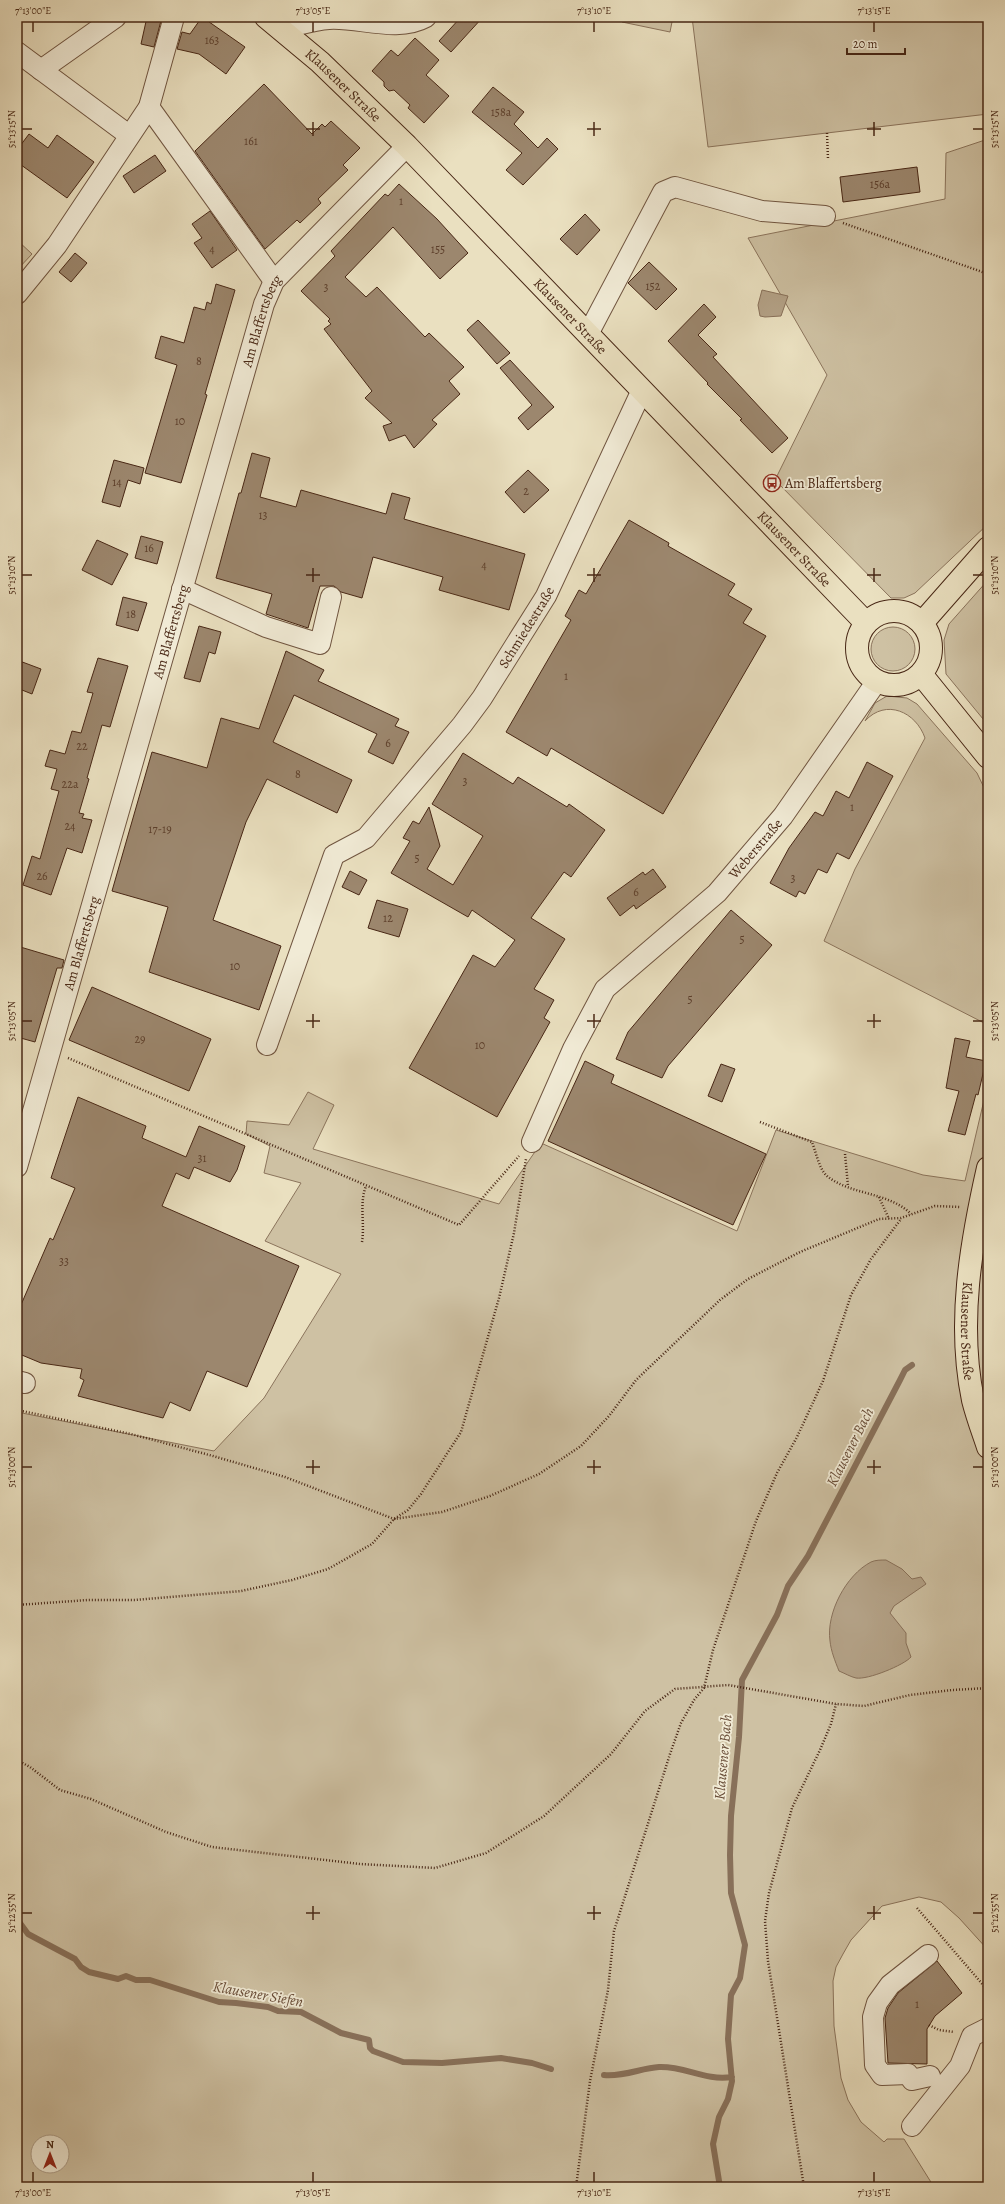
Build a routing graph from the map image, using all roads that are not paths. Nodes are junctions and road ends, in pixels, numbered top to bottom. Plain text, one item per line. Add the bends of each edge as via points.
1 (116, 17) edge
2 (174, 17) edge
3 (426, 17) edge
4 (274, 23) edge
5 (17, 52) edge
6 (41, 70) junction
7 (149, 106) junction
8 (122, 130) dead end
9 (407, 146) junction
10 (825, 216) road end
11 (274, 281) junction
12 (17, 294) edge
13 (588, 334) junction
14 (642, 390) junction
15 (988, 548) edge
16 (182, 589) junction
17 (331, 597) dead end
18 (866, 623) junction
19 (922, 623) junction
20 (921, 674) junction
21 (877, 681) junction
22 (988, 757) edge
23 (267, 1045) dead end
24 (532, 1142) road end
25 (17, 1167) edge
26 (988, 1168) edge
27 (988, 1447) edge
28 (928, 1955) dead end
29 (980, 2032) edge
30 (930, 2076) dead end
31 (912, 2126) dead end

1 - 6 street
2 - 7 street
3 - 4 street via 403,23 329,19
4 - 9 main road, Klausener Straße via 325,66
5 - 6 street
6 - 8 street
7 - 11 street
7 - 12 street via 57,245
9 - 11 street, Am Blaffertsberg
9 - 13 main road, Klausener Straße
10 - 13 street via 762,211 675,187 663,192
11 - 16 street, Am Blaffertsberg via 264,304
13 - 14 main road, Klausener Straße
14 - 18 main road, Klausener Straße
14 - 23 street, Schmiedestraße via 546,596 482,698 366,838 334,855
15 - 19 main road
16 - 17 street via 266,626 320,644
16 - 25 street, Am Blaffertsberg
18 - 19 main road via 888,610 913,615
18 - 21 main road via 860,631 856,650 862,668
19 - 20 main road via 931,643 931,654
20 - 21 main road via 900,685 888,685
20 - 22 main road
21 - 24 street, Weberstraße via 783,816 717,894 605,989 573,1049
26 - 27 main road, Klausener Straße via 969,1269 966,1320 968,1367 973,1400
28 - 30 street via 890,1984 877,2003 873,2017 875,2065 882,2075 908,2074 912,2080
29 - 31 street via 960,2066

